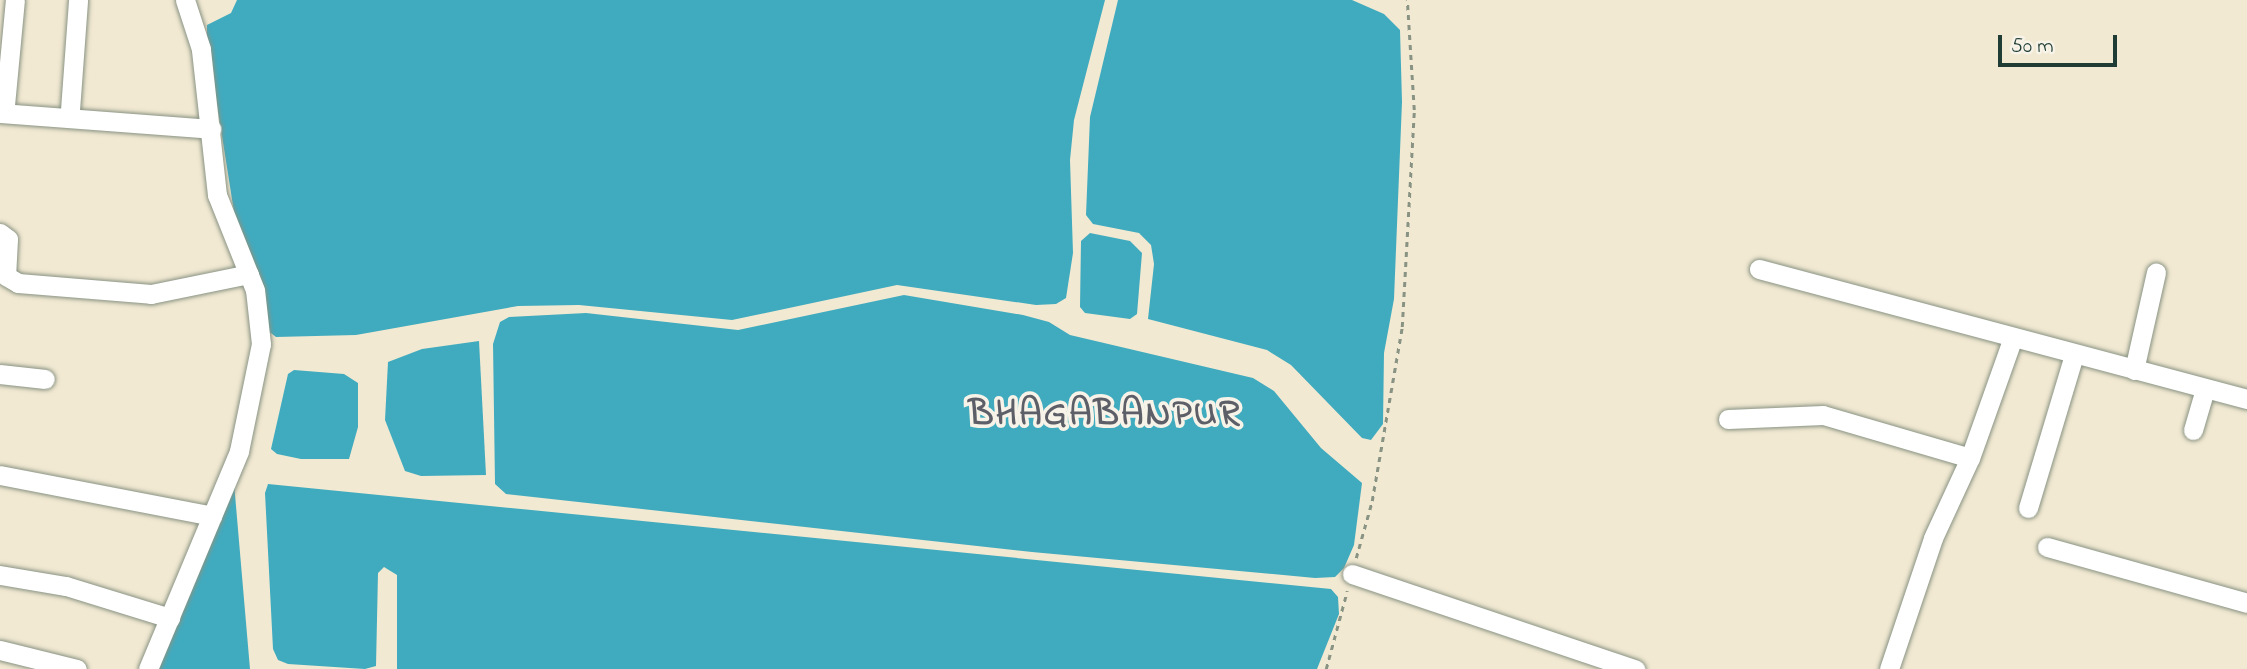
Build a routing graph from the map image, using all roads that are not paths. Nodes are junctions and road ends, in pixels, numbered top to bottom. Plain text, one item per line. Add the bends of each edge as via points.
1 (15, 0) edge
2 (78, 0) edge
3 (186, 0) edge
4 (2, 109) edge
5 (70, 110) dead end
6 (211, 129) junction
7 (0, 233) edge
8 (1759, 269) dead end
9 (2157, 272) dead end
10 (249, 274) junction
11 (3, 281) edge
12 (2013, 337) junction
13 (2074, 355) junction
14 (2134, 370) junction
15 (0, 374) edge
16 (45, 379) dead end
17 (2205, 389) junction
18 (2247, 400) edge
19 (1728, 419) dead end
20 (2193, 430) dead end
21 (1970, 458) junction
22 (0, 475) edge
23 (2028, 508) dead end
24 (212, 516) junction
25 (2047, 547) dead end
26 (1352, 573) road end
27 (0, 575) edge
28 (2247, 603) edge
29 (170, 618) junction
30 (0, 650) edge
31 (77, 669) edge
32 (148, 669) edge
33 (1635, 669) edge
34 (1889, 669) edge

1 - 4 street
2 - 5 street
3 - 6 street via 201,49
4 - 6 street
6 - 10 street via 219,203
7 - 11 street via 8,239
8 - 12 street
9 - 14 street
10 - 11 street via 138,294
10 - 24 street via 260,327 257,372 239,451
12 - 13 street
12 - 21 street
13 - 14 street
13 - 23 street
14 - 17 street
15 - 16 street
17 - 18 street
17 - 20 street
19 - 21 street via 1823,415
21 - 34 street via 1933,538
22 - 24 street
24 - 29 street
25 - 28 street
26 - 33 street
27 - 29 street via 66,586
29 - 32 street
30 - 31 street

